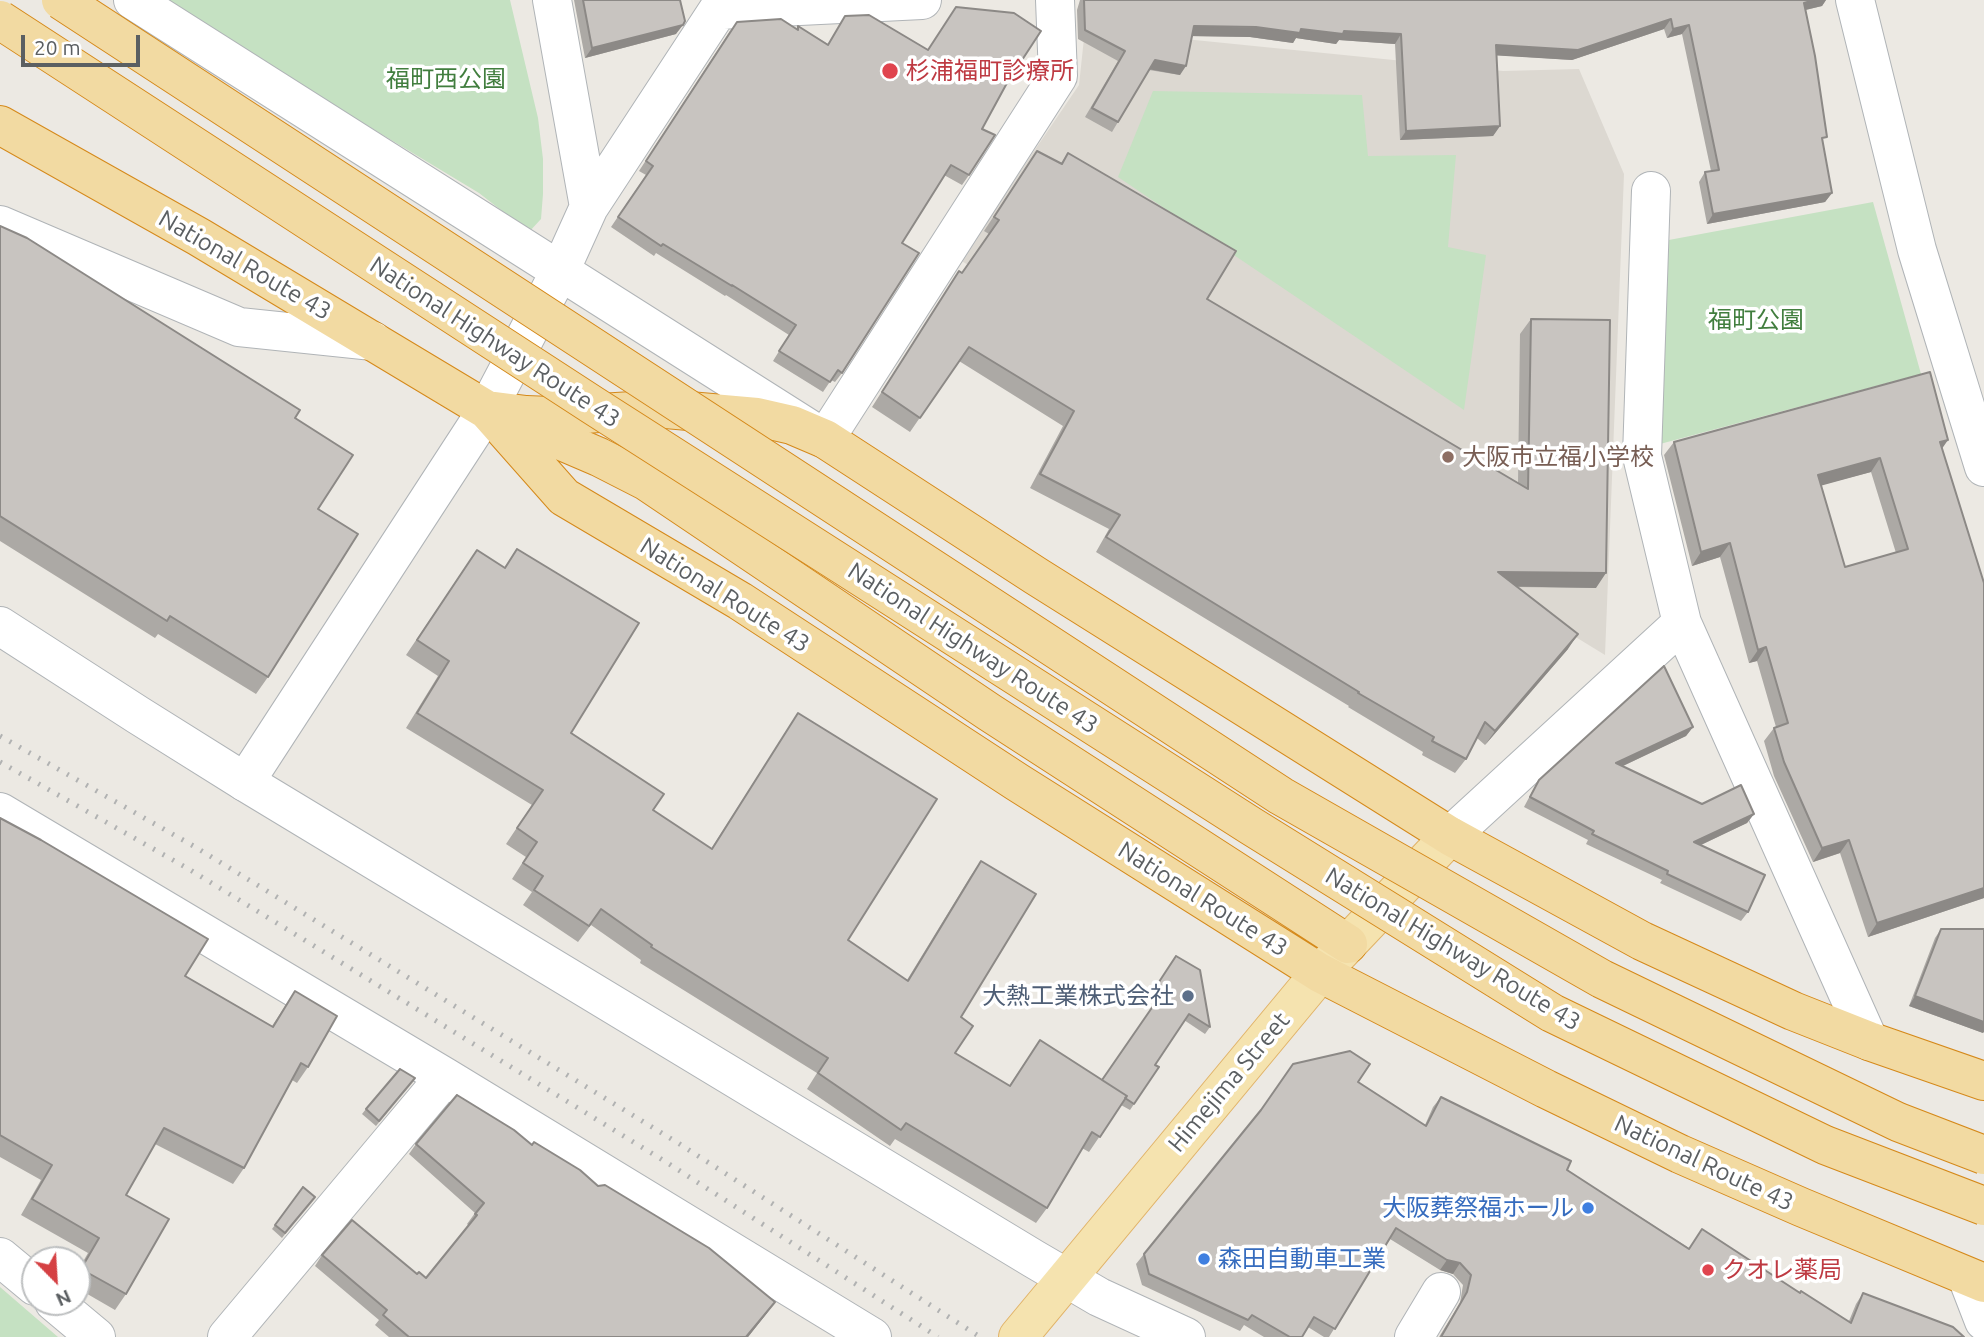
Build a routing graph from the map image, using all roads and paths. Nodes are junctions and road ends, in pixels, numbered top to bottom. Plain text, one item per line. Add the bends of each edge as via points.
1 (61, 0) edge
2 (134, 0) edge
3 (551, 0) edge
4 (922, 0) edge
5 (1055, 0) edge
6 (1855, 0) edge
7 (880, 1) edge
8 (717, 5) edge
9 (0, 20) edge
10 (0, 125) edge
11 (1651, 191) dead end
12 (589, 207) junction
13 (0, 225) edge
14 (560, 271) junction
15 (373, 341) junction
16 (487, 410) junction
17 (825, 439) junction
18 (1984, 467) edge
19 (1682, 622) junction
20 (0, 626) edge
21 (245, 782) junction
22 (0, 812) edge
23 (1450, 836) junction
24 (1348, 944) junction
25 (1320, 973) junction
26 (1869, 1041) junction
27 (445, 1077) junction
28 (1984, 1081) edge
29 (1984, 1155) edge
30 (1984, 1206) edge
31 (0, 1257) edge
32 (21, 1274) edge
33 (1066, 1278) junction
34 (1975, 1280) edge
35 (1441, 1292) dead end
36 (71, 1316) edge
37 (1984, 1321) edge
38 (96, 1337) edge
39 (227, 1337) edge
40 (872, 1337) edge
41 (1018, 1337) edge
42 (1186, 1337) edge
43 (1414, 1337) edge

1 - 29 highway, National Highway Route 43, bridge via 1281,796 1601,979 1898,1122
2 - 14 street
3 - 12 street
4 - 7 street
5 - 17 street via 1058,76
6 - 18 street via 1917,250
7 - 8 street
8 - 12 street
9 - 30 highway, National Highway Route 43, bridge via 594,407 1552,1013 1825,1145
10 - 15 highway, National Route 43
11 - 19 street via 1642,456
12 - 14 street
13 - 15 street via 239,327
14 - 16 street
14 - 17 street
15 - 16 highway, National Route 43
16 - 17 highway, National Route 43 via 550,416 679,410 757,417
16 - 21 street
16 - 24 highway via 646,481 989,712
16 - 25 highway, National Route 43 via 564,497 740,601
17 - 23 highway, National Route 43
19 - 23 street
19 - 26 street
20 - 21 street
21 - 33 street
22 - 27 street
23 - 24 main road, Himejima Street
23 - 26 highway, National Route 43 via 1642,941
24 - 25 main road, Himejima Street
25 - 33 main road, Himejima Street
25 - 34 highway, National Route 43 via 1680,1154
26 - 28 highway, National Route 43
27 - 39 street
27 - 40 street
31 - 32 street
33 - 41 main road, Himejima Street
33 - 42 street
34 - 37 street
35 - 43 street
36 - 38 street

